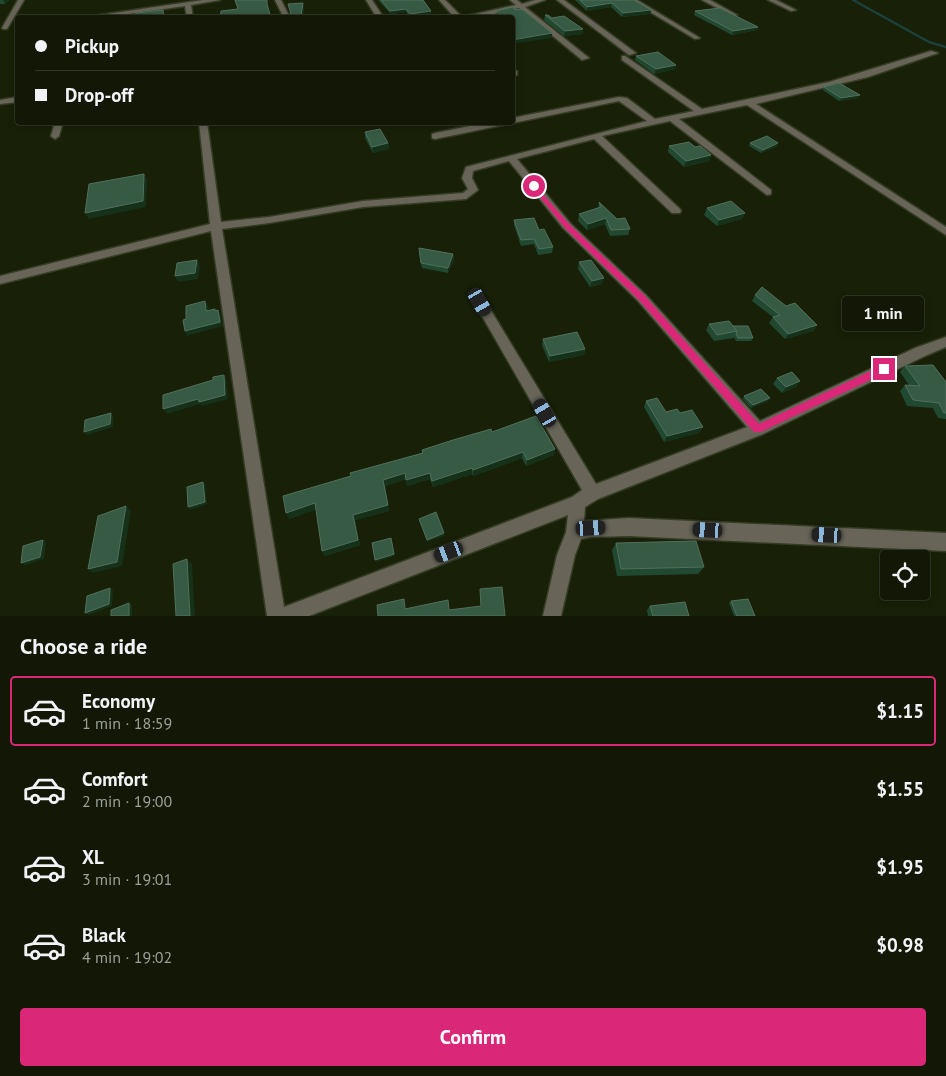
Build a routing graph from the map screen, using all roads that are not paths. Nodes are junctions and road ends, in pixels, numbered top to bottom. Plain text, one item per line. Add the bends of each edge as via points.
1 (21, 0) edge
2 (218, 0) edge
3 (278, 0) edge
4 (369, 0) edge
5 (442, 0) edge
6 (513, 0) edge
7 (542, 0) edge
8 (572, 0) edge
9 (633, 0) edge
10 (706, 0) edge
11 (771, 0) edge
12 (561, 1) edge
13 (188, 4) junction
14 (520, 6) junction
15 (793, 10) dead end
16 (105, 15) edge
17 (190, 15) edge
18 (285, 15) edge
19 (379, 15) edge
20 (456, 15) edge
21 (478, 15) edge
22 (743, 20) edge
23 (15, 26) edge
24 (2, 28) edge
25 (696, 38) dead end
26 (934, 53) dead end
27 (586, 58) dead end
28 (15, 100) edge
29 (0, 102) edge
30 (748, 102) junction
31 (702, 113) junction
32 (673, 119) junction
33 (515, 120) edge
34 (654, 122) junction
35 (58, 125) edge
36 (204, 125) edge
37 (491, 125) edge
38 (55, 136) dead end
39 (435, 136) dead end
40 (596, 136) junction
41 (512, 158) junction
42 (768, 192) dead end
43 (676, 212) dead end
44 (216, 226) junction
45 (946, 232) edge
46 (0, 280) edge
47 (480, 302) dead end
48 (946, 342) edge
49 (758, 429) junction
50 (584, 498) junction
51 (575, 532) junction
52 (946, 542) edge
53 (276, 616) edge
54 (285, 616) edge
55 (552, 616) edge

1 - 24 street
2 - 13 street
3 - 18 street
4 - 19 street
5 - 20 street
6 - 14 street
7 - 14 street
8 - 12 street
9 - 25 street
10 - 22 street
11 - 15 street
12 - 31 street
13 - 16 street
13 - 17 street
14 - 21 street
14 - 27 street
23 - 24 street
26 - 30 street via 854,79
28 - 29 street
30 - 31 street
30 - 45 street
31 - 32 street
32 - 34 street
32 - 42 street
33 - 34 street via 619,99
34 - 40 street
35 - 38 street
36 - 44 street
37 - 39 street
40 - 41 street
40 - 43 street
41 - 44 street via 469,169 467,178 473,190 466,196 362,204
41 - 49 street via 567,226 642,298
44 - 46 street
44 - 53 street
47 - 50 street
48 - 49 street
49 - 50 street
50 - 51 street
50 - 54 street
51 - 52 street via 591,528 629,527
51 - 55 street via 566,555

